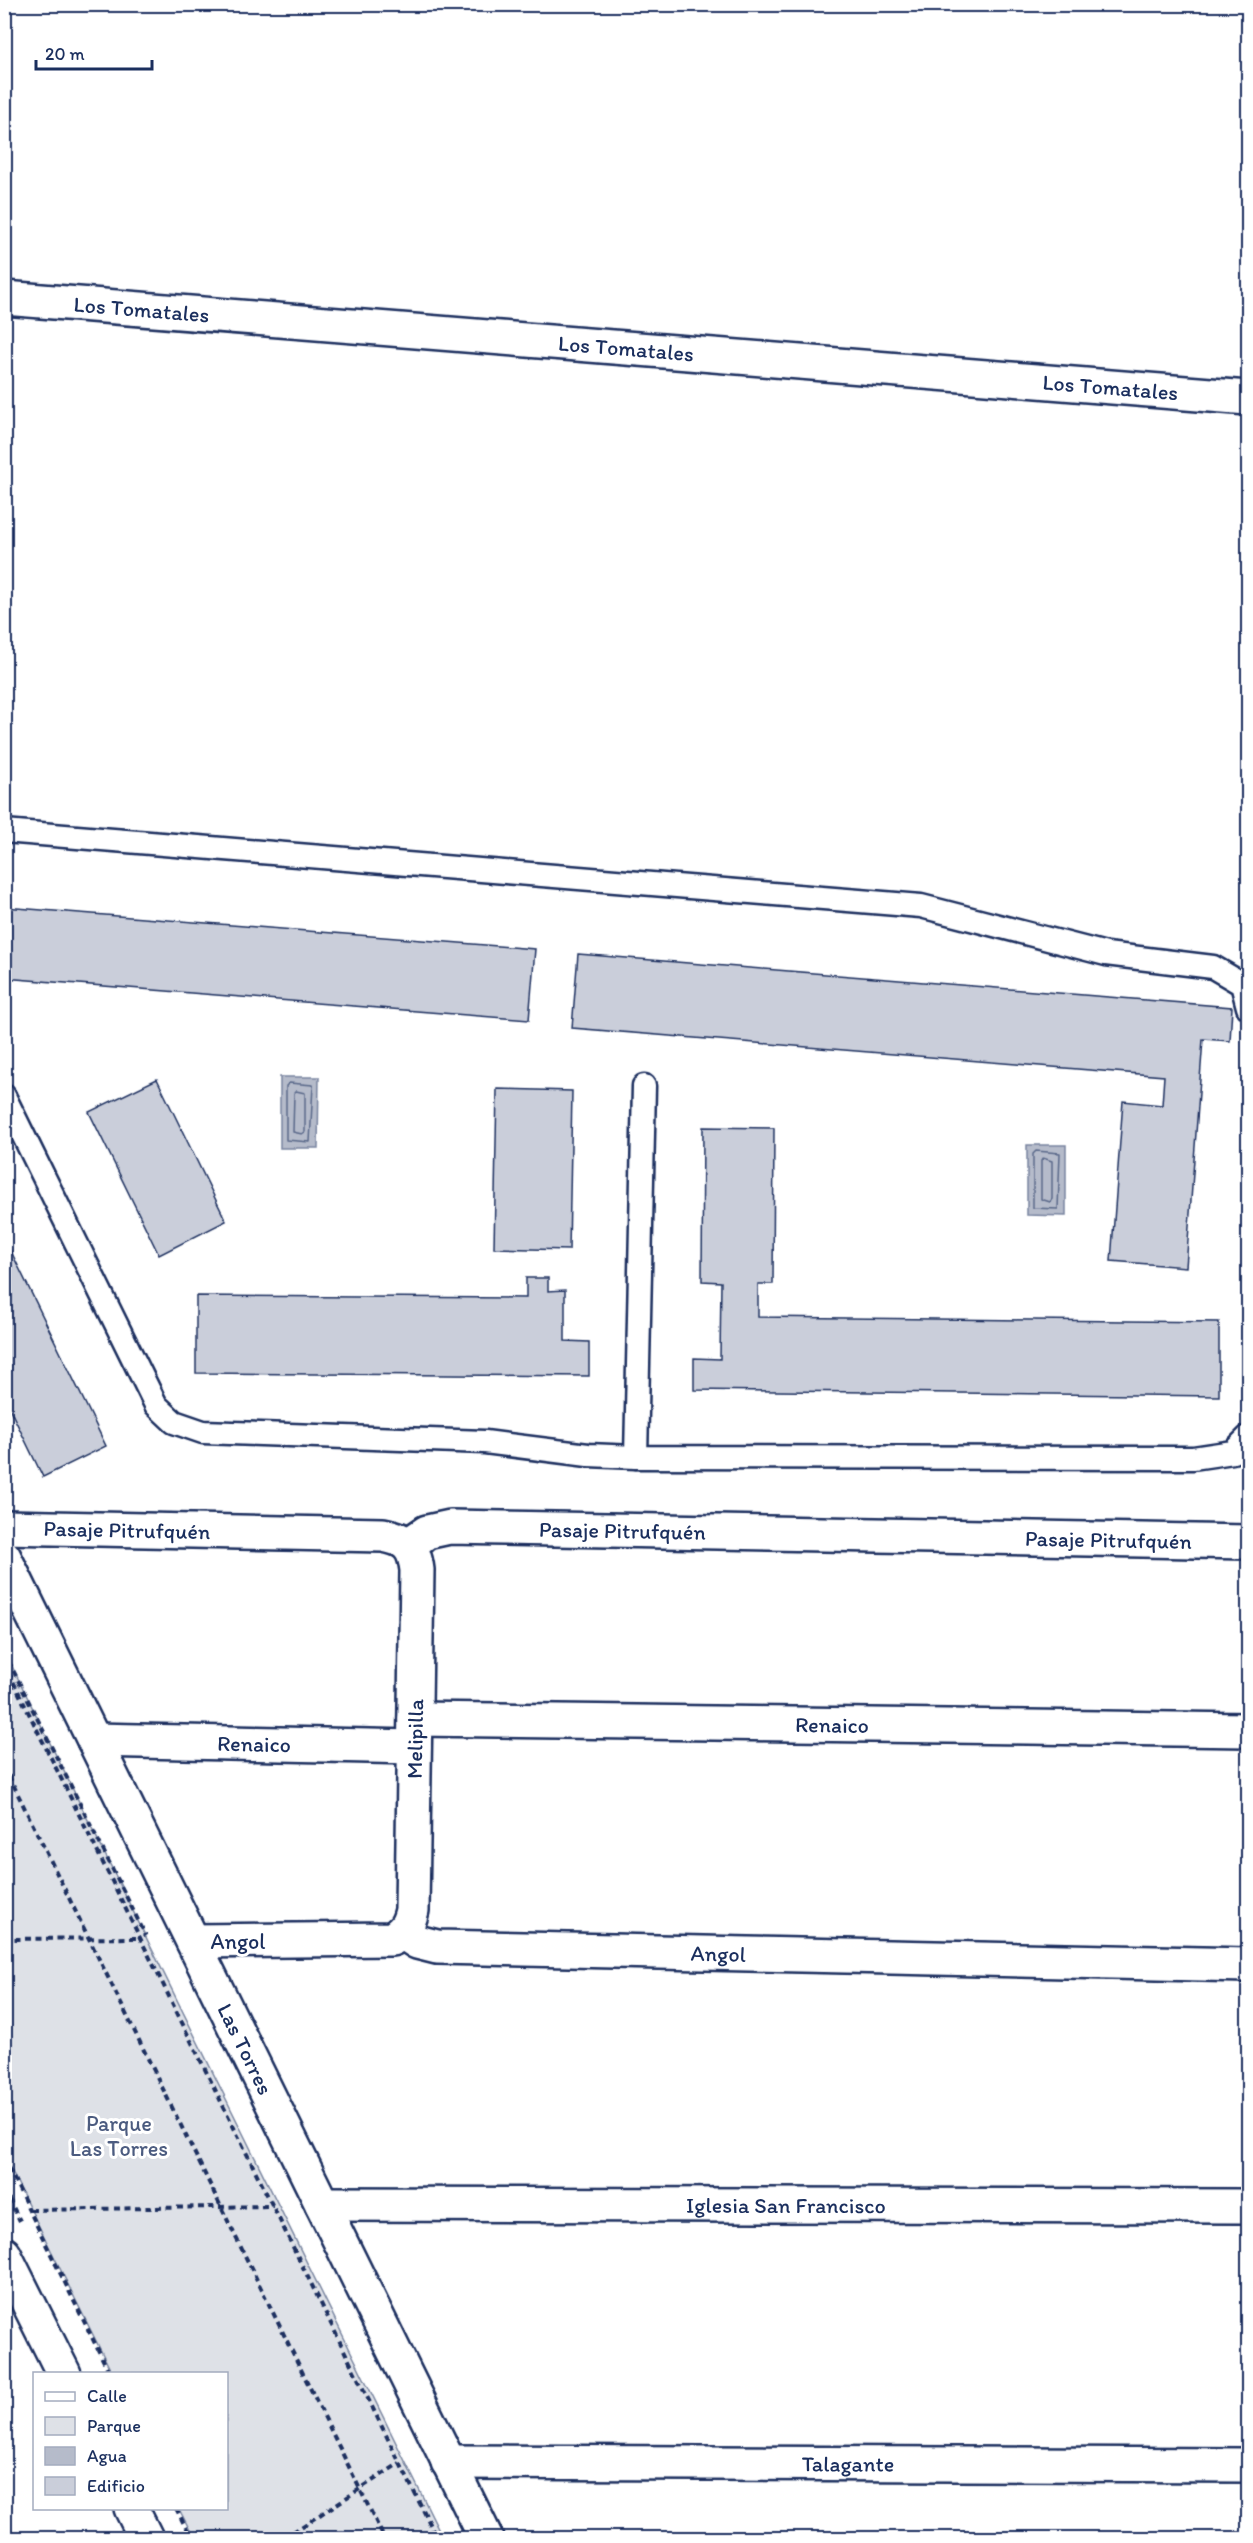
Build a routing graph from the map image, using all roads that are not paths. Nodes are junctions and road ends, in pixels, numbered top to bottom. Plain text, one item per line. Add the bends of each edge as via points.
1 (4, 298) edge
2 (1248, 398) edge
3 (4, 831) edge
4 (1248, 1007) edge
5 (644, 1086) dead end
6 (4, 1096) edge
7 (1248, 1437) edge
8 (636, 1457) junction
9 (4, 1527) edge
10 (1248, 1542) edge
11 (408, 1545) junction
12 (4, 1557) edge
13 (1248, 1730) edge
14 (415, 1733) junction
15 (94, 1740) junction
16 (402, 1932) junction
17 (193, 1941) junction
18 (1248, 1965) edge
19 (322, 2204) junction
20 (1248, 2206) edge
21 (4, 2254) edge
22 (63, 2372) edge
23 (448, 2462) junction
24 (1248, 2465) edge
25 (132, 2510) edge
26 (146, 2538) edge
27 (486, 2538) edge

1 - 2 street, Los Tomatales
3 - 4 lane via 921,906 1106,954 1213,967 1242,984
5 - 8 lane
6 - 8 lane via 156,1405 174,1422 203,1432 485,1442
7 - 8 lane via 1233,1452 1193,1458
9 - 11 street, Pasaje Pitrufquén via 383,1535 398,1537
10 - 11 street, Pasaje Pitrufquén via 450,1527 427,1532
11 - 14 street, Melipilla via 417,1570
12 - 15 street, Las Torres
13 - 14 street, Renaico
14 - 15 street, Renaico
14 - 16 street, Melipilla via 412,1910 409,1924
15 - 17 street, Las Torres
16 - 17 street, Angol via 392,1939 376,1940
16 - 18 street, Angol via 417,1942 437,1947
17 - 19 street, Las Torres
19 - 20 street, Iglesia San Francisco
19 - 23 street, Las Torres
21 - 22 street
23 - 24 street, Talagante
23 - 27 street, Las Torres
25 - 26 street

